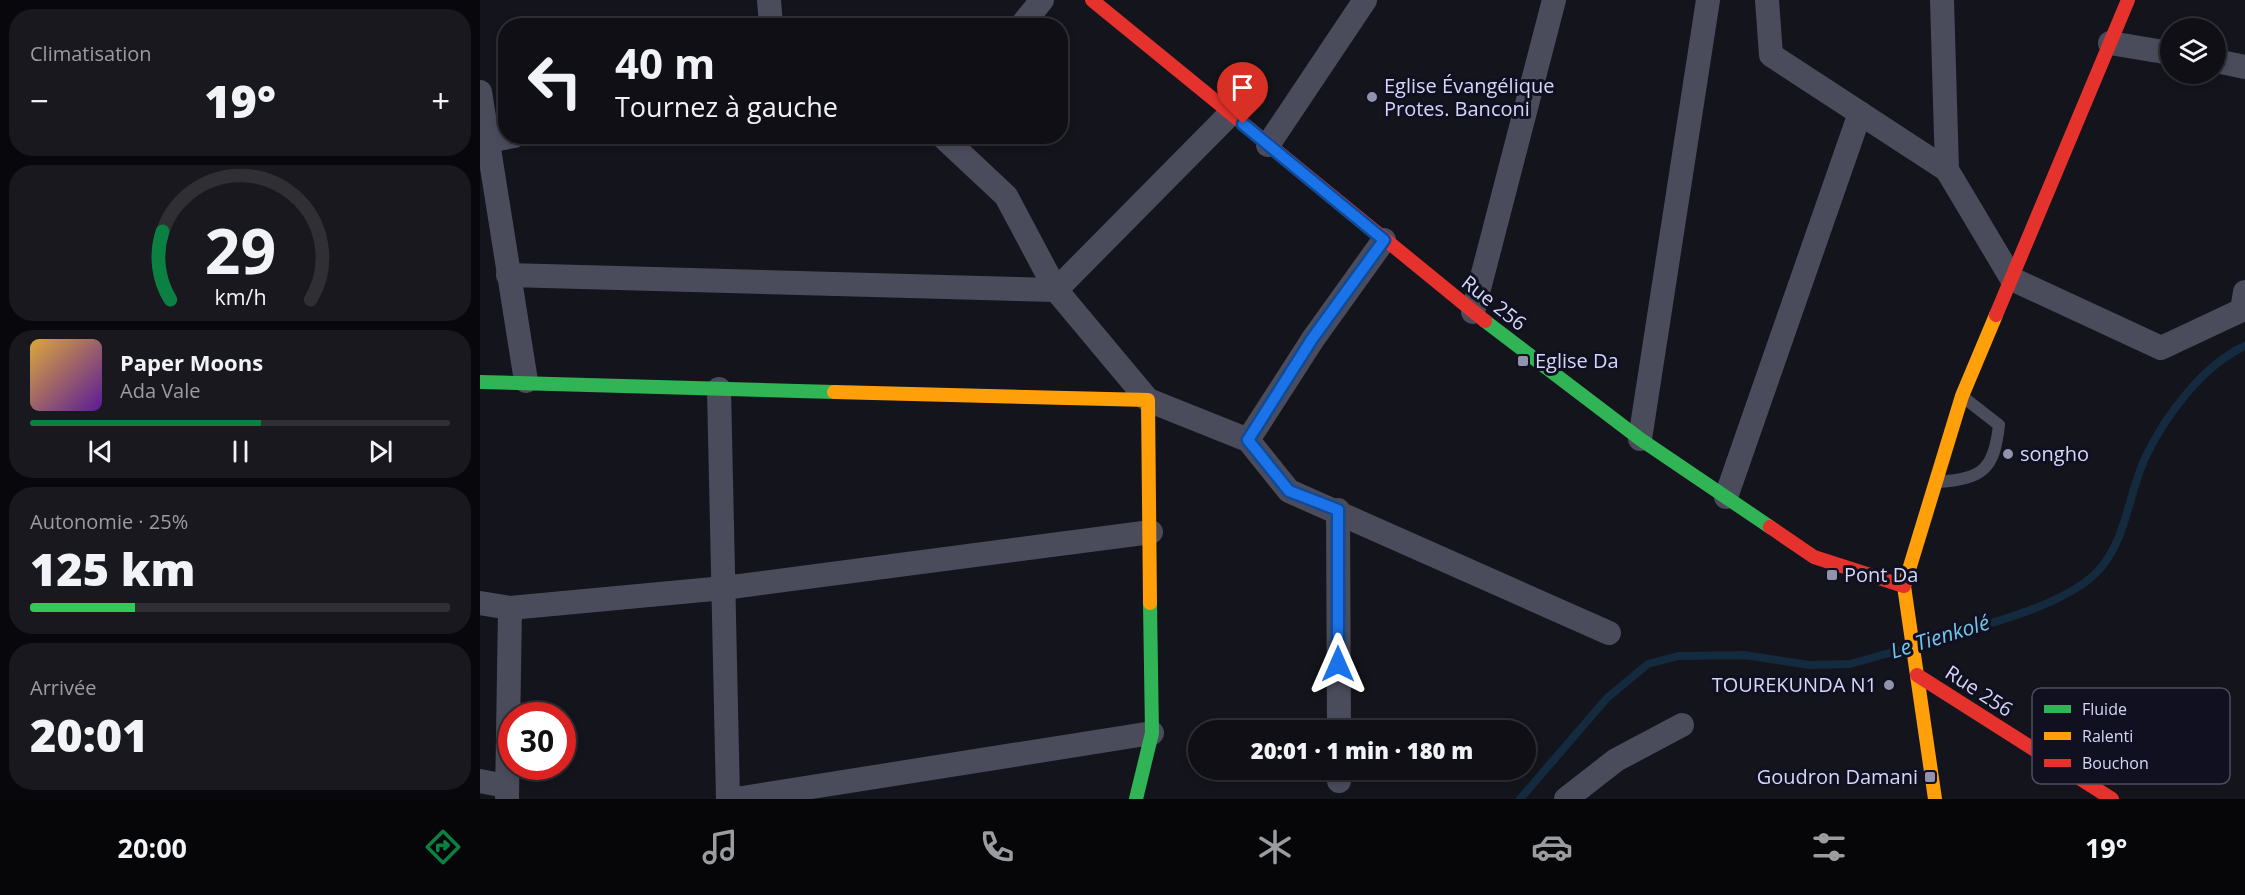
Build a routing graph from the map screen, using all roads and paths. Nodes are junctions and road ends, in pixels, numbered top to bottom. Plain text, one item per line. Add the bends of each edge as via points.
1 (769, 0) edge
2 (1042, 0) edge
3 (1092, 0) edge
4 (1365, 0) edge
5 (1554, 0) edge
6 (1708, 0) edge
7 (1767, 0) edge
8 (1942, 0) edge
9 (2128, 0) edge
10 (770, 18) edge
11 (1027, 18) edge
12 (2110, 43) junction
13 (2160, 51) edge
14 (2226, 63) edge
15 (2245, 67) edge
16 (480, 92) edge
17 (1860, 113) junction
18 (1230, 114) junction
19 (498, 139) edge
20 (488, 141) junction
21 (951, 144) edge
22 (1268, 146) junction
23 (1947, 170) junction
24 (1384, 240) junction
25 (508, 274) junction
26 (2012, 279) junction
27 (1056, 290) junction
28 (2245, 292) edge
29 (1473, 312) junction
30 (526, 381) junction
31 (480, 382) edge
32 (719, 389) junction
33 (1962, 396) junction
34 (1148, 400) junction
35 (1640, 439) junction
36 (1248, 440) junction
37 (1935, 483) junction
38 (1726, 497) junction
39 (1338, 510) junction
40 (1151, 532) junction
41 (1904, 586) junction
42 (724, 588) junction
43 (480, 603) edge
44 (510, 608) junction
45 (1609, 633) dead end
46 (1917, 675) junction
47 (1339, 720) edge
48 (1682, 725) dead end
49 (1152, 733) junction
50 (2032, 748) edge
51 (480, 781) edge
52 (2088, 784) edge
53 (506, 793) edge
54 (728, 799) edge
55 (736, 799) edge
56 (1136, 799) edge
57 (1566, 799) edge
58 (1935, 799) edge
59 (2112, 799) edge

1 - 10 street
2 - 11 street
3 - 18 street, Rue 256
4 - 22 street
5 - 29 street
6 - 35 street
7 - 17 street via 1771,55
8 - 23 street
9 - 12 street
12 - 13 street
12 - 26 street
14 - 15 street
16 - 20 street
17 - 23 street
17 - 38 street
18 - 22 street, Rue 256
18 - 27 street
19 - 20 street
20 - 25 street
21 - 27 street via 1006,196
22 - 24 street, Rue 256
23 - 26 street
24 - 29 street, Rue 256
24 - 36 street via 1312,339
25 - 27 street
25 - 30 street
26 - 28 street via 2161,348 2242,310
26 - 33 street
27 - 34 street
29 - 35 street, Rue 256
30 - 31 street
30 - 32 street
32 - 34 street
32 - 42 street
33 - 37 street
33 - 37 lane via 1998,425 1990,462 1969,479
34 - 36 street
34 - 40 street
35 - 38 street, Rue 256
36 - 39 street via 1289,491
37 - 41 street
38 - 41 street, Rue 256 via 1814,556
39 - 45 street
39 - 47 street
40 - 42 street
40 - 49 street
41 - 46 street
42 - 44 street
42 - 54 street
43 - 44 street
44 - 53 street
46 - 50 street, Rue 256
46 - 58 street
48 - 57 street via 1616,760
49 - 55 street
49 - 56 street
51 - 53 street
52 - 59 street, Rue 256

